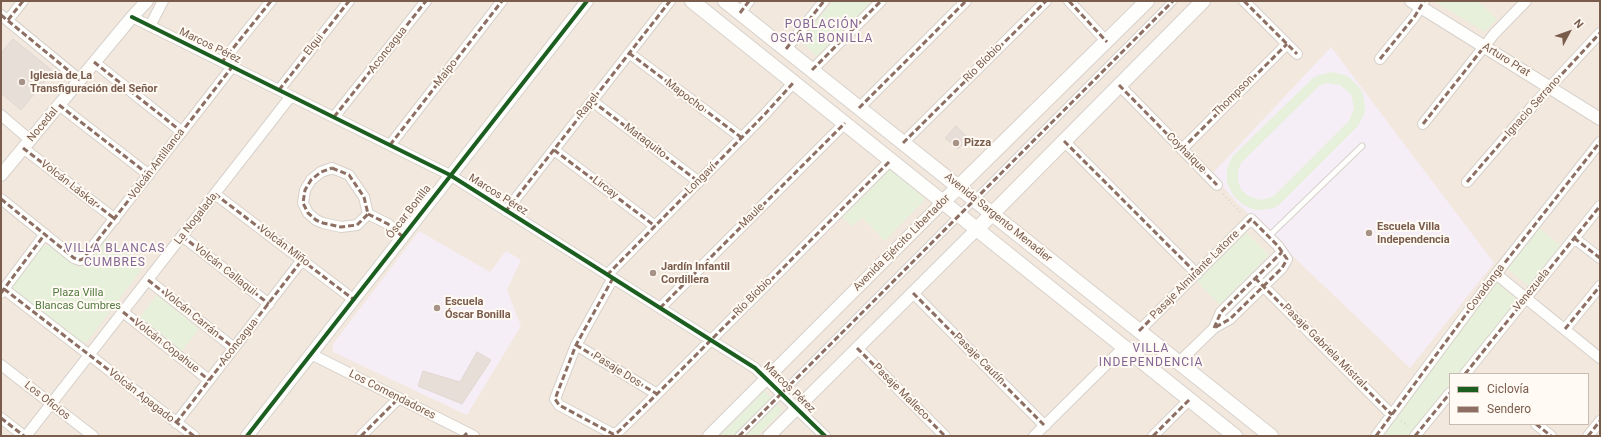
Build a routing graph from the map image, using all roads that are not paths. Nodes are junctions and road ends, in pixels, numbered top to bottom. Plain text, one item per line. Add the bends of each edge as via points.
1 (23, 1) edge
2 (147, 1) edge
3 (163, 1) edge
4 (271, 1) edge
5 (349, 1) edge
6 (426, 1) edge
7 (502, 1) edge
8 (587, 1) edge
9 (670, 1) edge
10 (692, 1) edge
11 (726, 1) edge
12 (749, 1) edge
13 (824, 1) edge
14 (881, 1) edge
15 (966, 1) edge
16 (1046, 1) edge
17 (1069, 1) edge
18 (1148, 1) edge
19 (1173, 1) edge
20 (1203, 1) edge
21 (1244, 1) edge
22 (1526, 1) edge
23 (1419, 3) edge
24 (740, 12) junction
25 (4, 17) edge
26 (132, 17) junction
27 (150, 26) junction
28 (1600, 33) edge
29 (1107, 42) junction
30 (1287, 44) junction
31 (1484, 47) junction
32 (786, 49) junction
33 (629, 53) junction
34 (1297, 54) dead end
35 (1380, 59) dead end
36 (94, 62) junction
37 (222, 62) junction
38 (232, 67) junction
39 (812, 70) junction
40 (80, 80) junction
41 (794, 82) junction
42 (1119, 85) junction
43 (1550, 88) junction
44 (279, 90) junction
45 (291, 96) junction
46 (592, 101) junction
47 (59, 105) junction
48 (859, 108) junction
49 (1, 115) edge
50 (334, 117) junction
51 (1600, 119) edge
52 (845, 123) junction
53 (1423, 124) dead end
54 (182, 132) junction
55 (742, 138) junction
56 (1064, 141) junction
57 (903, 142) junction
58 (1600, 142) edge
59 (27, 144) junction
60 (390, 145) junction
61 (1362, 146) dead end
62 (1182, 149) junction
63 (554, 150) junction
64 (891, 160) junction
65 (1, 175) edge
66 (149, 175) junction
67 (450, 175) junction
68 (699, 182) junction
69 (1467, 182) dead end
70 (1217, 185) road end
71 (958, 187) junction
72 (215, 194) junction
73 (1, 199) edge
74 (975, 200) junction
75 (943, 202) junction
76 (1600, 206) edge
77 (506, 211) junction
78 (992, 213) junction
79 (368, 214) junction
80 (960, 215) junction
81 (115, 219) junction
82 (655, 226) junction
83 (977, 229) junction
84 (45, 234) junction
85 (182, 236) junction
86 (402, 236) junction
87 (1269, 236) junction
88 (1574, 238) junction
89 (1282, 252) junction
90 (1600, 258) edge
91 (302, 260) junction
92 (1196, 274) junction
93 (1496, 274) junction
94 (610, 276) junction
95 (1255, 278) junction
96 (148, 280) junction
97 (1264, 286) junction
98 (1600, 286) edge
99 (3, 291) edge
100 (913, 293) junction
101 (1526, 298) junction
102 (353, 299) junction
103 (269, 304) junction
104 (660, 308) junction
105 (123, 312) junction
106 (1214, 328) junction
107 (1565, 329) junction
108 (1139, 331) junction
109 (711, 340) junction
110 (576, 345) junction
111 (1124, 347) junction
112 (234, 348) junction
113 (857, 348) junction
114 (311, 354) junction
115 (89, 355) junction
116 (1600, 358) edge
117 (1179, 362) junction
118 (1, 365) edge
119 (1469, 373) edge
120 (766, 378) junction
121 (209, 380) junction
122 (782, 393) junction
123 (1449, 393) edge
124 (657, 394) junction
125 (399, 398) junction
126 (1190, 399) junction
127 (51, 404) junction
128 (797, 408) junction
129 (1392, 415) junction
130 (1, 418) edge
131 (1600, 421) edge
132 (176, 423) junction
133 (1537, 425) edge
134 (1045, 426) junction
135 (615, 434) joint
136 (468, 435) edge
137 (1418, 435) edge
138 (25, 436) edge
139 (93, 436) edge
140 (194, 436) edge
141 (247, 436) edge
142 (361, 436) edge
143 (709, 436) edge
144 (739, 436) edge
145 (769, 436) edge
146 (825, 436) edge
147 (945, 436) edge
148 (1034, 436) edge
149 (1153, 436) edge
150 (1235, 436) edge
151 (1271, 436) edge
152 (1376, 436) edge
153 (1551, 436) edge
154 (1588, 436) edge

1 - 25 street
2 - 26 street, Nocedal
3 - 27 street
4 - 37 street
5 - 44 street, Elqui
6 - 50 street, Aconcagua
7 - 60 street, Maipo
8 - 67 street, Óscar Bonilla
9 - 33 street, Rapel
10 - 41 main road, Avenida Sargento Menadier
11 - 24 main road, Avenida Sargento Menadier
12 - 24 street
13 - 32 street
14 - 39 street
15 - 48 street
16 - 57 street, Río Bíobio
17 - 29 street
18 - 29 main road, Avenida Ejército Libertador
19 - 74 street
20 - 42 main road
21 - 30 street
22 - 31 street
23 - 31 street, Arturo Prat
23 - 35 street via 1415,16
24 - 32 main road, Avenida Sargento Menadier
25 - 40 street
26 - 27 street, Marcos Pérez
26 - 36 street, Nocedal
27 - 37 street, Marcos Pérez
28 - 43 street, Ignacio Serrano
29 - 71 main road, Avenida Ejército Libertador
30 - 34 street
30 - 62 street, Thompson
31 - 43 street, Arturo Prat
31 - 53 street
32 - 39 main road, Avenida Sargento Menadier
33 - 46 street, Rapel
33 - 55 street, Mapocho
36 - 40 street, Nocedal
36 - 54 street
37 - 38 street, Marcos Pérez
38 - 44 street, Marcos Pérez
38 - 54 street, Volcán Antillanca
39 - 48 main road, Avenida Sargento Menadier
40 - 47 street, Nocedal
41 - 52 main road, Avenida Sargento Menadier
41 - 55 street, Longaví
42 - 56 main road
42 - 62 street, Coyhaique
43 - 51 street, Arturo Prat
43 - 69 street, Ignacio Serrano
44 - 45 street, Marcos Pérez
45 - 50 street, Marcos Pérez
45 - 72 street, La Nogalada
46 - 63 street, Rapel
46 - 68 street, Mataquito
47 - 59 street, Nocedal
47 - 66 street
48 - 57 main road, Avenida Sargento Menadier
49 - 59 street, Volcán Láskar
50 - 60 street, Marcos Pérez
52 - 64 main road, Avenida Sargento Menadier
52 - 104 street, Maule
54 - 66 street, Volcán Antillanca
55 - 68 street, Longaví
56 - 78 main road
56 - 92 street
57 - 71 main road, Avenida Sargento Menadier
58 - 93 street, Covadonga
59 - 65 street, Nocedal
59 - 81 street, Volcán Láskar
60 - 67 street, Marcos Pérez
61 - 87 lane
62 - 70 street, Coyhaique
63 - 77 street, Rapel
63 - 82 street, Lircay
64 - 75 main road, Avenida Sargento Menadier
64 - 109 street, Río Bíobio
66 - 81 street, Volcán Antillanca
67 - 77 street, Marcos Pérez
67 - 86 street, Óscar Bonilla
68 - 82 street, Longaví
71 - 74 main road, Avenida Sargento Menadier
71 - 75 main road, Avenida Ejército Libertador
72 - 85 street, La Nogalada
72 - 91 street, Volcán Miño
73 - 84 street
74 - 78 main road, Avenida Sargento Menadier
74 - 80 street
75 - 80 main road, Avenida Sargento Menadier
75 - 120 street, Avenida Ejército Libertador
76 - 88 street, Venezuela
77 - 94 street, Marcos Pérez
78 - 83 main road
78 - 108 main road, Avenida Sargento Menadier
79 - 79 street via 364,197 349,175 332,168 311,180 305,190 303,202 308,213 323,223 341,227 357,225
79 - 86 street via 388,224
80 - 83 main road, Avenida Sargento Menadier
80 - 122 street
81 - 84 street, Volcán Antillanca via 86,257 80,260
82 - 94 street, Longaví
83 - 100 street
83 - 111 main road, Avenida Sargento Menadier
84 - 99 street
85 - 96 street, La Nogalada
85 - 103 street, Volcán Callaqui
86 - 102 street, Óscar Bonilla
87 - 89 street
87 - 92 street, Pasaje Almirante Latorre via 1252,219
88 - 90 street
88 - 101 street, Venezuela
89 - 95 street
89 - 97 street via 1287,259 1282,268
91 - 102 street, Volcán Miño
91 - 103 street, Aconcagua
92 - 108 street, Pasaje Almirante Latorre
93 - 101 street
93 - 129 street, Covadonga
94 - 104 street, Marcos Pérez
94 - 110 street, Longaví
95 - 97 street, Pasaje Gabriela Mistral
95 - 106 street via 1221,312
96 - 105 street, La Nogalada
96 - 112 street, Volcán Carrán
97 - 106 street via 1230,319
97 - 129 street, Pasaje Gabriela Mistral
98 - 107 street
99 - 115 street, Volcán Apagado
100 - 113 street
100 - 134 street, Pasaje Cautín
101 - 107 street
101 - 119 street, Venezuela
102 - 114 street, Óscar Bonilla
103 - 112 street, Aconcagua
104 - 109 street, Marcos Pérez
105 - 115 street, La Nogalada
105 - 121 street, Volcán Copahue
106 - 117 street
107 - 116 street
108 - 117 main road, Avenida Sargento Menadier
109 - 120 street, Marcos Pérez
109 - 124 street, Río Bíobio
110 - 124 street, Pasaje Dos
110 - 135 street, Longaví via 556,402
111 - 126 main road, Avenida Sargento Menadier
111 - 134 street
112 - 121 street, Aconcagua
113 - 128 street
113 - 147 street, Pasaje Malleco
114 - 125 street, Los Comendadores
114 - 141 street, Óscar Bonilla
115 - 127 street, La Nogalada
115 - 132 street, Volcán Apagado
117 - 151 main road, Avenida Sargento Menadier
118 - 127 street, Los Oficios
120 - 122 street, Marcos Pérez
120 - 143 street, Avenida Ejército Libertador
121 - 132 street, Aconcagua
122 - 128 street, Marcos Pérez
122 - 144 street
123 - 137 street
124 - 135 street, Río Bíobio
125 - 136 street, Los Comendadores
125 - 142 street
126 - 149 street
126 - 150 main road, Avenida Sargento Menadier
127 - 138 street, La Nogalada
127 - 139 street, Los Oficios
128 - 145 street
128 - 146 street, Marcos Pérez
129 - 152 street, Covadonga
130 - 138 street
131 - 154 street
132 - 140 street, Volcán Apagado
133 - 153 street
134 - 148 street

